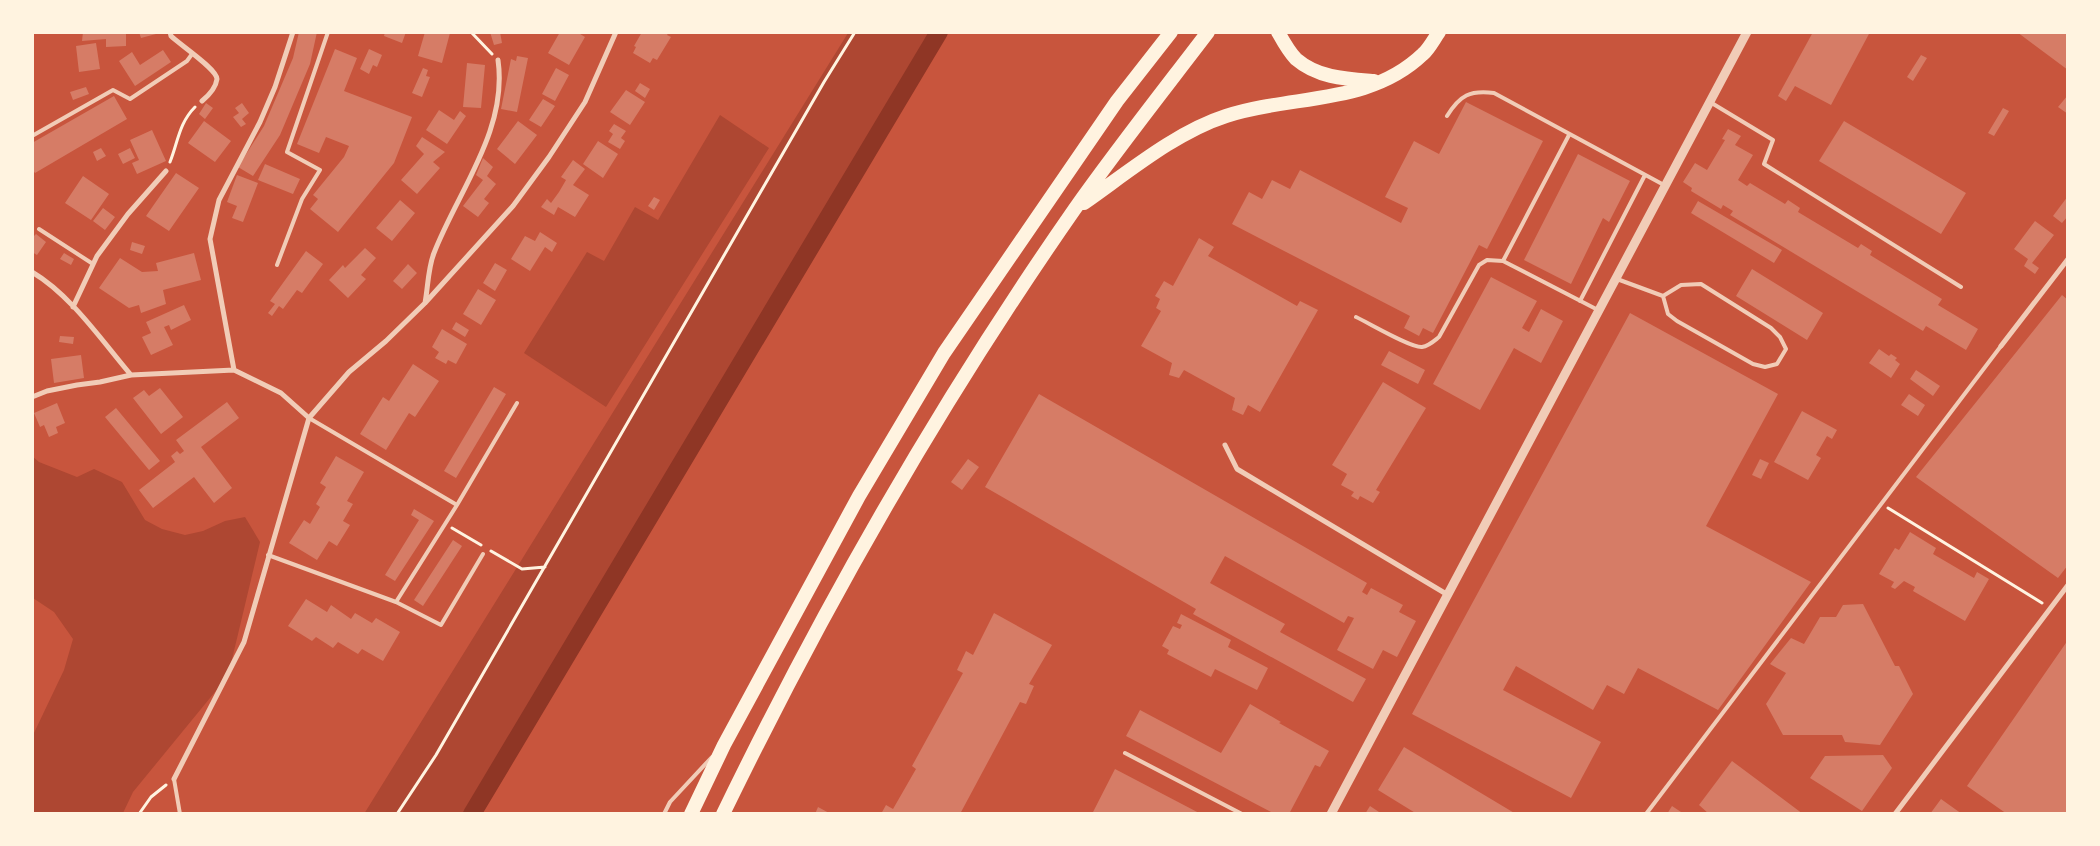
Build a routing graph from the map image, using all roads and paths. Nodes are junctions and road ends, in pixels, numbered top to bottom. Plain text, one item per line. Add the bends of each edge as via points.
1 (170, 32) edge
2 (293, 32) edge
3 (328, 32) edge
4 (471, 32) edge
5 (616, 32) edge
6 (855, 32) edge
7 (1171, 32) edge
8 (1208, 32) edge
9 (1278, 32) edge
10 (1439, 32) edge
11 (1747, 32) edge
12 (192, 54) junction
13 (498, 60) joint
14 (1385, 82) junction
15 (202, 101) joint
16 (1710, 102) junction
17 (1447, 116) dead end
18 (1569, 135) junction
19 (32, 136) edge
20 (166, 171) joint
21 (1645, 175) junction
22 (1666, 186) junction
23 (1075, 210) junction
24 (39, 228) dead end
25 (2068, 259) edge
26 (1503, 260) junction
27 (93, 264) junction
28 (277, 266) dead end
29 (32, 272) edge
30 (1617, 279) junction
31 (1961, 287) dead end
32 (1663, 296) junction
33 (1580, 301) junction
34 (425, 303) junction
35 (73, 307) junction
36 (1600, 311) junction
37 (1356, 317) dead end
38 (2001, 346) joint
39 (234, 370) junction
40 (131, 375) junction
41 (32, 397) edge
42 (516, 403) dead end
43 (309, 418) junction
44 (1224, 446) dead end
45 (1881, 503) junction
46 (457, 505) junction
47 (483, 554) dead end
48 (268, 555) junction
49 (2068, 585) edge
50 (1449, 595) junction
51 (396, 602) junction
52 (2050, 608) junction
53 (724, 745) junction
54 (1125, 753) dead end
55 (174, 779) junction
56 (139, 814) edge
57 (180, 814) edge
58 (397, 814) edge
59 (664, 814) edge
60 (691, 814) edge
61 (724, 814) edge
62 (1242, 814) edge
63 (1331, 814) edge
64 (1646, 814) edge
65 (1895, 814) edge

1 - 12 street
2 - 39 street via 275,88 219,200 210,239
3 - 28 lane via 287,152 320,170 302,199
4 - 13 path
5 - 34 street via 585,102 549,157 512,206
6 - 58 path via 441,748
7 - 53 highway via 1117,101 944,353 859,496
8 - 23 highway
9 - 14 highway via 1295,58 1312,70 1332,77
10 - 14 highway via 1424,54
11 - 16 street
12 - 15 street via 216,75 210,94
12 - 19 lane via 187,61 130,98 113,90
13 - 34 street via 501,77 491,131 433,256
14 - 23 highway via 1332,96 1226,116 1183,136
15 - 20 path via 180,127
16 - 22 street
16 - 31 lane via 1773,140 1764,164
17 - 18 lane via 1455,103 1468,94 1480,91 1494,93
18 - 21 lane
18 - 26 lane
20 - 27 street via 128,214
21 - 22 lane
21 - 33 lane
22 - 30 street
23 - 61 highway via 982,350 887,504 772,713
24 - 27 lane
25 - 38 street
26 - 33 lane
26 - 37 lane via 1487,260 1479,265 1432,344 1421,347 1410,344
27 - 35 street
29 - 35 street via 48,282
30 - 32 lane
30 - 36 street
32 - 32 lane via 1681,285 1702,284 1771,328 1786,350 1777,364 1765,367 1753,364 1677,321 1668,314
33 - 36 lane
34 - 43 street via 349,372
35 - 40 street
36 - 50 street
38 - 45 lane
39 - 40 street
39 - 43 street via 281,393
40 - 41 street via 77,384
42 - 46 lane
43 - 46 lane
43 - 48 street
44 - 50 street via 1236,469
45 - 52 path
45 - 64 lane
46 - 51 lane
47 - 51 lane via 441,625
48 - 51 lane
48 - 55 street via 244,642
49 - 52 street
50 - 63 street
52 - 65 street
53 - 59 lane via 670,802
53 - 60 highway
54 - 62 lane
55 - 56 path via 151,797
55 - 57 lane

